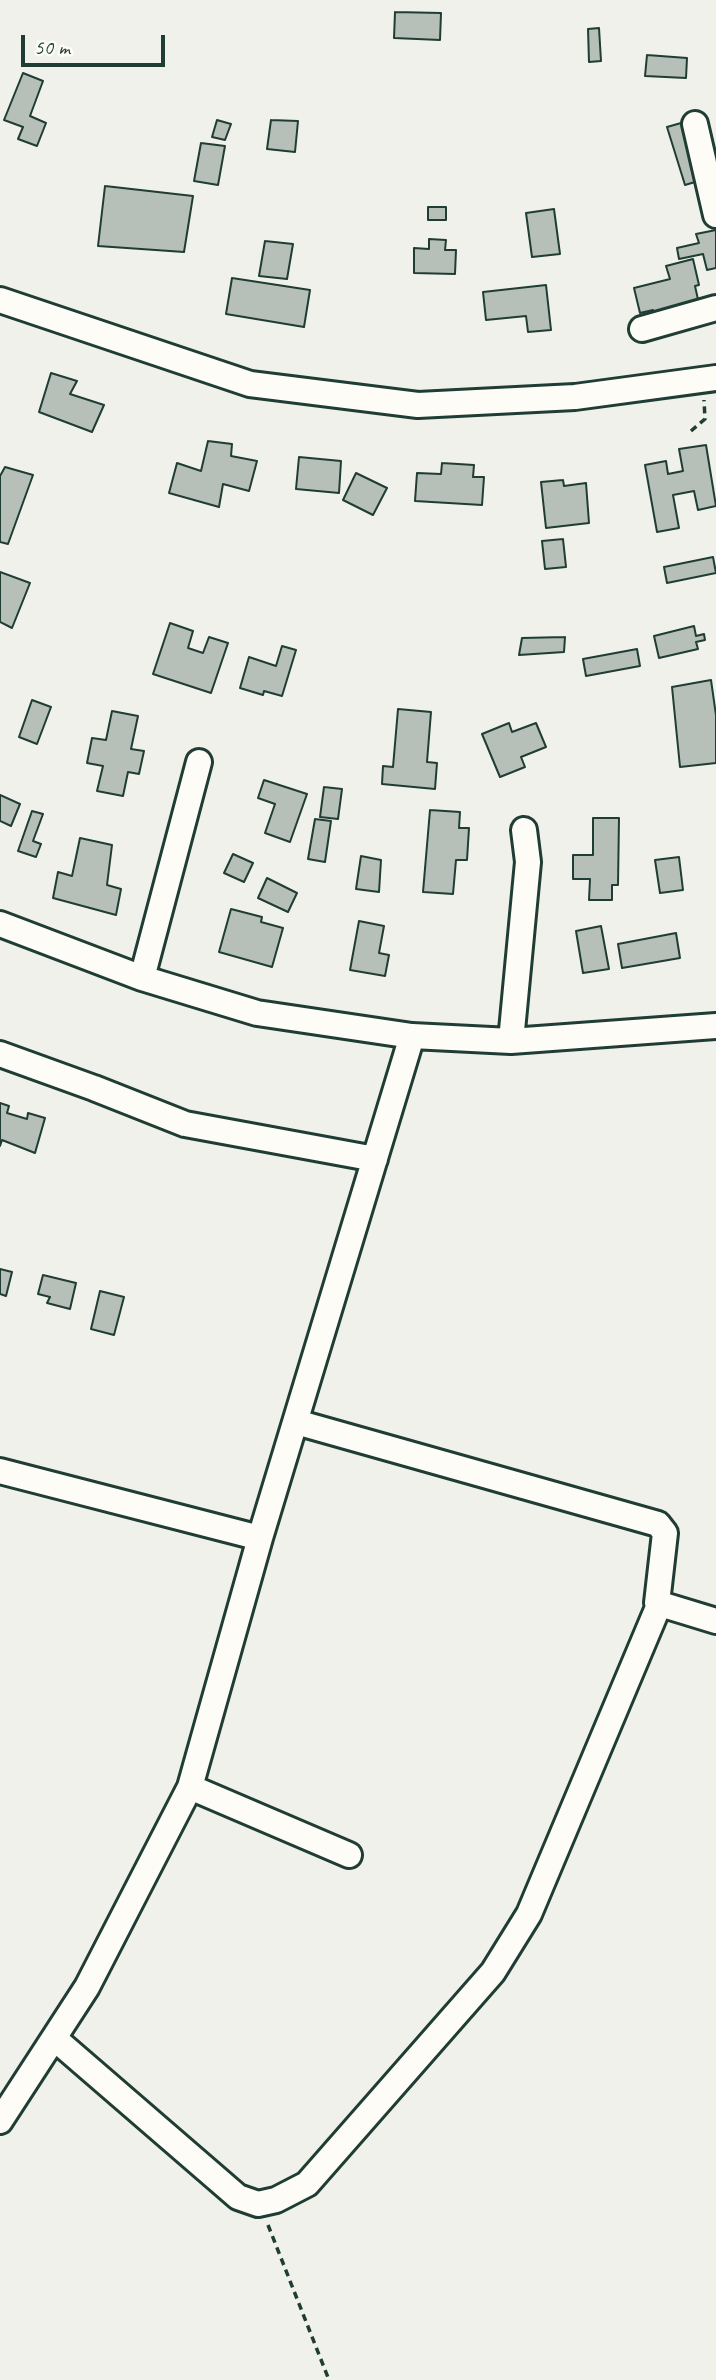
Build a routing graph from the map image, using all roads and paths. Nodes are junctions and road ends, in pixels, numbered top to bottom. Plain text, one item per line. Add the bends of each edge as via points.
1 (695, 124) dead end
2 (716, 215) edge
3 (0, 300) edge
4 (716, 307) edge
5 (642, 329) dead end
6 (708, 379) edge
7 (691, 431) dead end
8 (199, 762) dead end
9 (524, 830) dead end
10 (0, 925) edge
11 (142, 978) junction
12 (716, 1026) edge
13 (412, 1036) junction
14 (511, 1041) junction
15 (0, 1054) edge
16 (375, 1159) junction
17 (296, 1422) junction
18 (0, 1471) edge
19 (260, 1538) junction
20 (659, 1605) junction
21 (716, 1621) edge
22 (190, 1787) junction
23 (349, 1855) dead end
24 (54, 2038) junction
25 (0, 2121) edge
26 (258, 2204) junction
27 (329, 2380) edge

1 - 2 street
3 - 6 street via 250,384 418,405 575,397
4 - 5 street
6 - 7 path via 705,419
8 - 11 street
9 - 14 street via 528,862
10 - 11 street
11 - 13 street via 257,1013
12 - 14 street
13 - 14 street
13 - 16 street
15 - 16 street via 185,1124
16 - 17 street
17 - 19 street
17 - 20 street via 658,1524 665,1533
18 - 19 street
19 - 22 street
20 - 21 street
20 - 26 street via 528,1914 493,1972 307,2184
22 - 23 street
22 - 24 street via 86,1987
24 - 25 street
24 - 26 street via 238,2197
26 - 27 path

